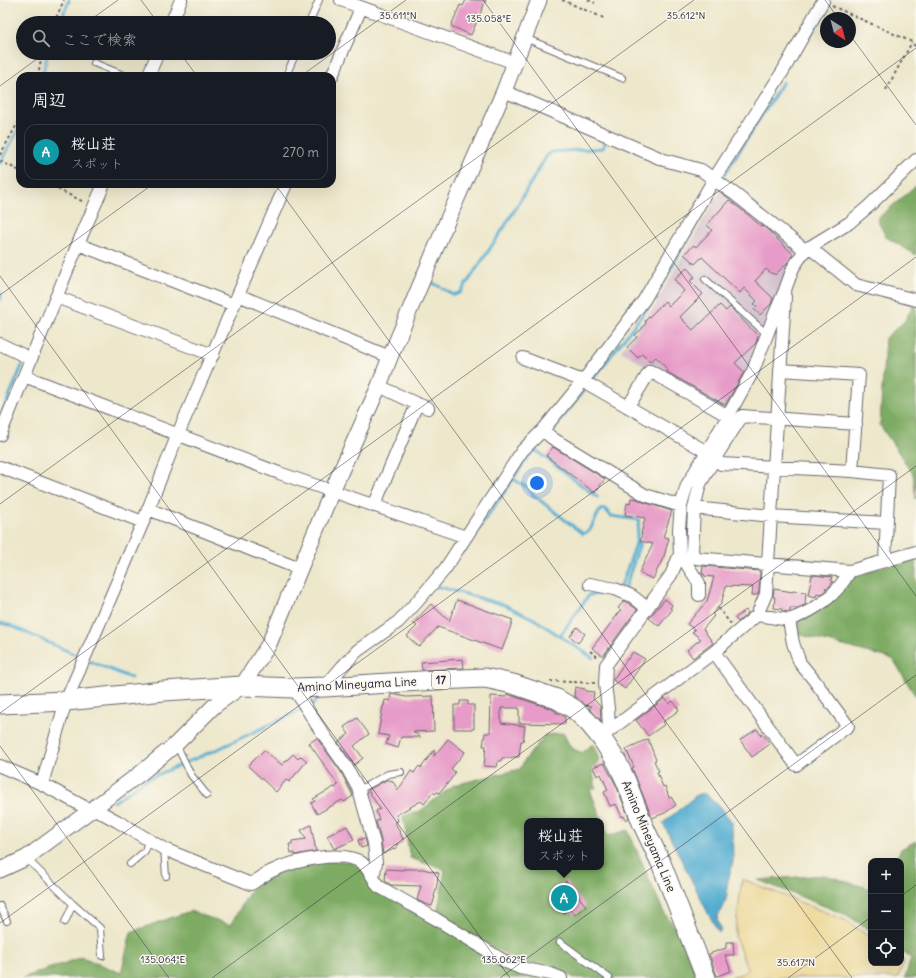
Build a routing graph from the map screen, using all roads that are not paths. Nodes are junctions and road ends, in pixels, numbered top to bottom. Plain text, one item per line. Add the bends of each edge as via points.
1 (181, 0) edge
2 (319, 0) edge
3 (539, 0) edge
4 (347, 1) edge
5 (823, 1) road end
6 (361, 8) junction
7 (174, 16) edge
8 (312, 16) edge
9 (524, 38) junction
10 (155, 60) edge
11 (293, 60) edge
12 (94, 63) dead end
13 (514, 63) junction
14 (288, 71) dead end
15 (116, 72) edge
16 (150, 72) edge
17 (334, 72) edge
18 (622, 78) dead end
19 (504, 91) junction
20 (916, 160) edge
21 (714, 179) junction
22 (102, 188) edge
23 (284, 188) edge
24 (78, 244) junction
25 (807, 249) junction
26 (705, 279) dead end
27 (785, 290) junction
28 (56, 297) junction
29 (236, 300) junction
30 (916, 300) edge
31 (766, 334) junction
32 (0, 344) edge
33 (213, 354) junction
34 (390, 357) junction
35 (523, 358) dead end
36 (31, 359) junction
37 (780, 370) junction
38 (24, 376) junction
39 (583, 381) junction
40 (380, 386) junction
41 (628, 407) junction
42 (3, 416) edge
43 (728, 416) junction
44 (777, 418) junction
45 (856, 424) junction
46 (543, 430) junction
47 (178, 434) junction
48 (0, 435) edge
49 (711, 455) junction
50 (0, 467) edge
51 (774, 467) junction
52 (852, 472) junction
53 (332, 491) junction
54 (374, 506) junction
55 (681, 506) junction
56 (694, 508) junction
57 (148, 509) junction
58 (772, 516) junction
59 (143, 522) junction
60 (886, 523) junction
61 (466, 537) junction
62 (916, 552) edge
63 (680, 554) junction
64 (885, 561) junction
65 (769, 564) junction
66 (300, 569) junction
67 (850, 571) junction
68 (590, 584) dead end
69 (699, 595) dead end
70 (647, 608) junction
71 (757, 615) junction
72 (789, 620) junction
73 (714, 652) junction
74 (242, 686) junction
75 (325, 687) junction
76 (294, 688) junction
77 (66, 701) junction
78 (0, 704) edge
79 (605, 735) junction
80 (176, 744) junction
81 (0, 766) edge
82 (401, 772) dead end
83 (42, 784) junction
84 (359, 790) junction
85 (207, 795) dead end
86 (91, 809) junction
87 (148, 840) junction
88 (164, 849) junction
89 (26, 858) junction
90 (130, 864) dead end
91 (0, 870) edge
92 (166, 876) dead end
93 (373, 877) junction
94 (72, 904) junction
95 (0, 906) edge
96 (7, 921) dead end
97 (65, 922) dead end
98 (560, 942) dead end
99 (102, 956) dead end
100 (561, 978) edge
101 (609, 978) edge
102 (706, 978) edge

1 - 7 street
2 - 8 lane
3 - 9 street
4 - 6 street
5 - 21 street via 783,71
6 - 13 street
6 - 17 street
9 - 13 street
9 - 18 lane
10 - 16 street
11 - 14 lane
12 - 15 lane
13 - 19 street
19 - 21 street via 664,160 701,170
19 - 34 street
20 - 25 street via 849,223
21 - 25 street
21 - 39 street via 644,300
22 - 24 street
23 - 29 street
24 - 28 street
24 - 29 street
25 - 27 street via 793,268
25 - 30 street via 856,285
26 - 31 lane
27 - 31 street
27 - 37 street
28 - 33 street
28 - 36 street
29 - 33 street
29 - 34 street
31 - 43 street via 753,371
32 - 36 street
33 - 47 street
34 - 40 street
35 - 39 street
36 - 38 street
37 - 44 street
37 - 45 street via 859,375
38 - 42 street
38 - 47 street
39 - 41 street
39 - 46 street
40 - 53 street
40 - 54 street via 422,406
41 - 43 street via 650,371
41 - 49 street
42 - 48 street
43 - 49 street
44 - 45 street
44 - 49 street via 742,416
44 - 51 street
45 - 52 street
46 - 55 street via 645,495
46 - 61 street via 522,451
47 - 53 street
47 - 57 street
49 - 51 street via 721,464
49 - 55 street via 687,484
49 - 56 street
50 - 59 street
51 - 52 street
51 - 58 street
52 - 60 street via 889,475
53 - 54 street
53 - 66 street
54 - 61 street
55 - 63 street
56 - 58 street
56 - 65 street via 692,553 696,558
57 - 59 street
57 - 66 street
58 - 60 street
58 - 65 street
59 - 77 street
60 - 64 street
61 - 75 street via 445,569 416,603 398,622 357,651
62 - 64 street
63 - 69 street via 699,583
63 - 70 street via 671,575
64 - 67 street
65 - 67 street
65 - 71 street via 766,594
66 - 74 street via 268,644
67 - 72 street via 833,594 817,607
68 - 70 street via 615,589 632,596
70 - 79 street via 606,665 608,708
71 - 72 street
71 - 73 street
72 - 73 street via 800,663 848,726 796,765
73 - 79 street
74 - 76 main road, Amino Mineyama Line / 17
74 - 77 main road, Amino Mineyama Line / 17
74 - 80 street via 215,705
75 - 76 main road, Amino Mineyama Line / 17
75 - 79 main road, Amino Mineyama Line / 17 via 485,678 513,684 557,699 574,709
76 - 84 street
77 - 78 main road, Amino Mineyama Line / 17
77 - 83 street
79 - 102 main road, Amino Mineyama Line / 17 via 661,863
80 - 85 lane via 191,775
80 - 86 street
81 - 83 street
82 - 84 lane via 388,774
83 - 86 street
84 - 93 street via 374,843 376,863
86 - 87 street
86 - 89 street
87 - 88 street
87 - 90 lane via 144,851
88 - 92 lane
88 - 93 street via 251,884 272,871 295,862 327,857 351,858 362,863
89 - 91 street
89 - 94 lane
93 - 100 street via 378,886 506,962
94 - 97 lane
94 - 99 lane via 100,928
95 - 96 lane
98 - 101 lane

